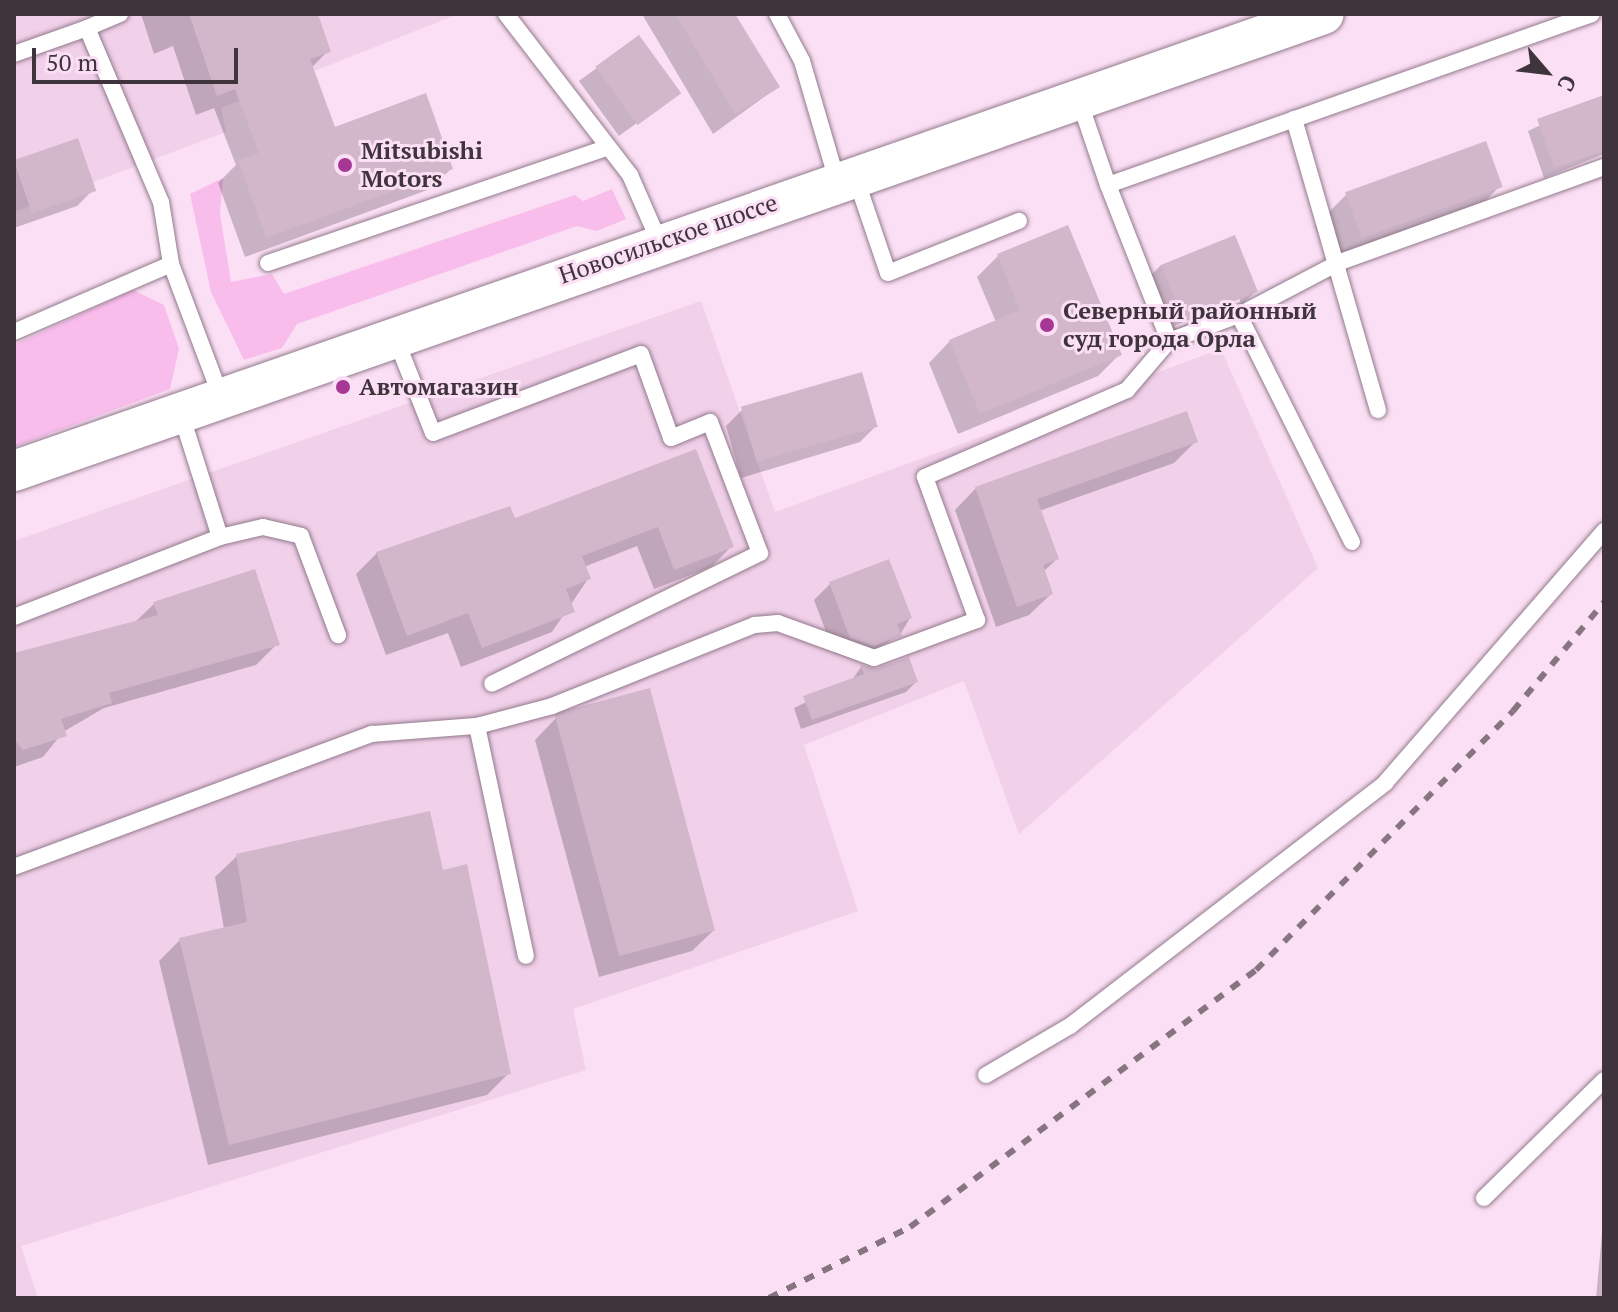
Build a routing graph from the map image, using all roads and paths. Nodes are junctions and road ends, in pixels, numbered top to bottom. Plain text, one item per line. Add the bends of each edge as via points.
1 (120, 14) edge
2 (506, 14) edge
3 (777, 14) edge
4 (1324, 14) edge
5 (1592, 14) edge
6 (87, 28) junction
7 (14, 54) edge
8 (1079, 98) junction
9 (1294, 119) junction
10 (608, 147) junction
11 (1604, 167) edge
12 (845, 178) junction
13 (1108, 185) junction
14 (1019, 221) dead end
15 (659, 241) junction
16 (1340, 262) junction
17 (268, 263) dead end
18 (171, 264) junction
19 (1239, 315) junction
20 (14, 332) edge
21 (395, 335) junction
22 (1169, 341) junction
23 (221, 397) junction
24 (1378, 410) dead end
25 (180, 412) junction
26 (14, 471) edge
27 (1604, 531) edge
28 (220, 537) junction
29 (1352, 542) dead end
30 (14, 617) edge
31 (338, 635) dead end
32 (492, 684) dead end
33 (477, 726) junction
34 (14, 867) edge
35 (526, 956) dead end
36 (986, 1075) dead end
37 (1604, 1080) edge
38 (1484, 1198) dead end

1 - 6 lane
2 - 10 lane
3 - 12 lane via 802,61
4 - 8 street, Новосильское шоссе
5 - 9 lane
6 - 7 lane
6 - 18 lane via 161,202
8 - 12 street, Новосильское шоссе
8 - 13 lane
9 - 13 lane
9 - 16 lane
10 - 15 lane via 630,175
10 - 17 lane
11 - 16 lane
12 - 14 lane via 888,273
12 - 15 street, Новосильское шоссе
13 - 22 lane
15 - 21 street, Новосильское шоссе
16 - 19 lane
16 - 24 lane
18 - 20 lane
18 - 23 lane
19 - 22 lane
19 - 29 lane
21 - 23 street, Новосильское шоссе
21 - 32 lane via 433,433 641,354 671,438 710,422 760,553
22 - 33 lane via 1127,390 925,477 977,620 874,658 778,623 755,625 552,706
23 - 25 street, Новосильское шоссе
25 - 26 street, Новосильское шоссе
25 - 28 lane
27 - 36 lane via 1385,783 1070,1026
28 - 30 lane
28 - 31 lane via 263,527 301,536
33 - 34 lane via 372,734
33 - 35 lane
37 - 38 lane

